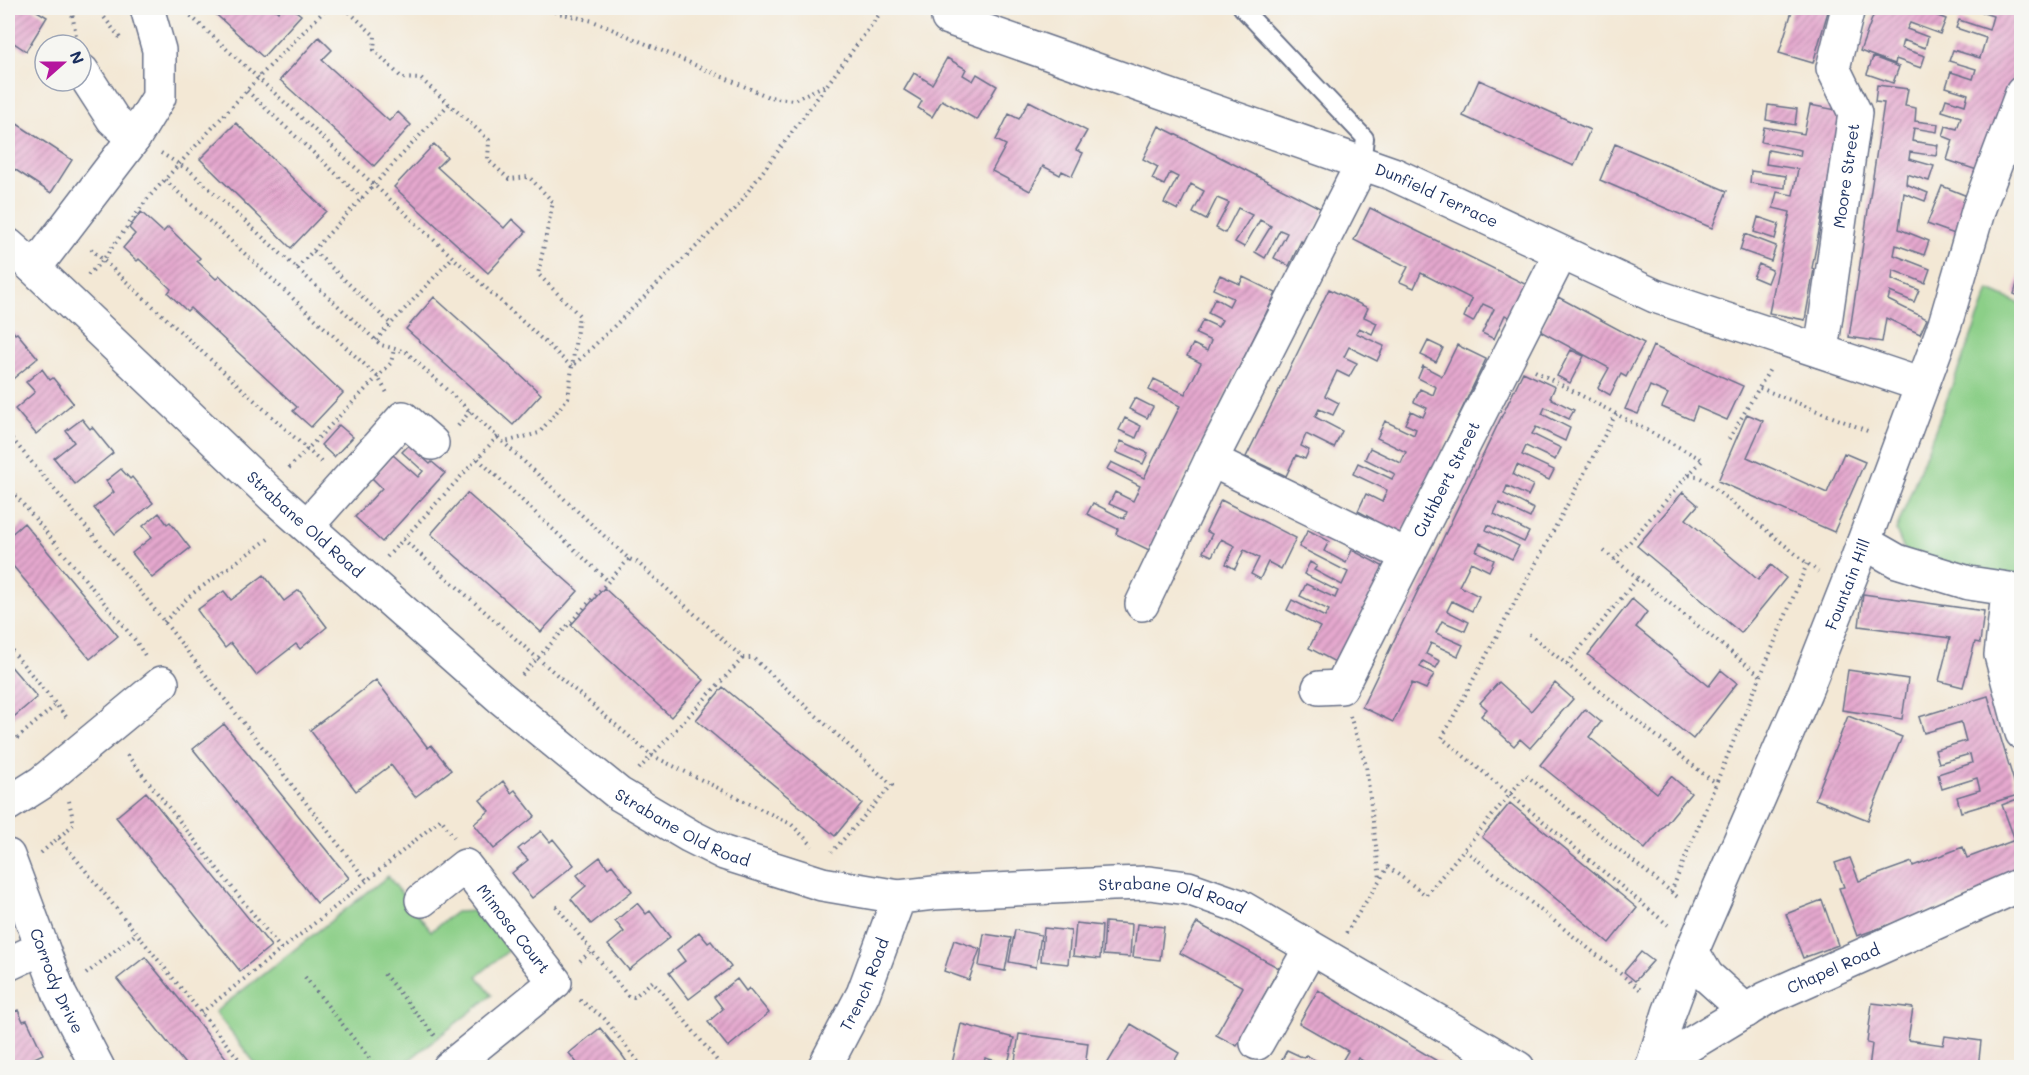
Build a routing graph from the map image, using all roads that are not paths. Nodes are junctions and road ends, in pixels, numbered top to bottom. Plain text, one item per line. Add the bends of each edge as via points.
1 (147, 8) edge
2 (1242, 8) edge
3 (1848, 8) edge
4 (948, 18) dead end
5 (93, 82) edge
6 (2022, 93) edge
7 (134, 138) junction
8 (1362, 164) junction
9 (8, 245) edge
10 (1561, 253) junction
11 (33, 267) junction
12 (1821, 351) junction
13 (1922, 385) junction
14 (443, 437) road end
15 (1211, 460) junction
16 (307, 526) junction
17 (1863, 544) junction
18 (1408, 556) junction
19 (2017, 591) edge
20 (1142, 604) dead end
21 (162, 683) road end
22 (1330, 688) road end
23 (2022, 734) edge
24 (8, 804) edge
25 (11, 866) edge
26 (2022, 884) edge
27 (898, 897) junction
28 (422, 900) dead end
29 (1698, 939) junction
30 (42, 948) junction
31 (1320, 953) junction
32 (8, 964) edge
33 (1746, 1011) junction
34 (1257, 1043) dead end
35 (452, 1065) edge
36 (1652, 1066) edge
37 (98, 1068) edge
38 (824, 1068) edge
39 (1518, 1068) edge

1 - 7 street via 159,50 159,97
2 - 8 lane via 1365,138
3 - 12 street, Moore Street via 1833,68 1855,113
4 - 8 street, Dunfield Terrace
5 - 7 street via 113,120
6 - 13 street, Fountain Hill via 1979,208
7 - 11 street
8 - 10 street, Dunfield Terrace via 1393,174
8 - 15 street
9 - 11 street, Strabane Old Road
10 - 12 street, Dunfield Terrace via 1655,297
10 - 18 street, Cuthbert Street
11 - 16 street, Strabane Old Road
12 - 13 street, Dunfield Terrace
13 - 17 street, Fountain Hill
14 - 16 street via 403,418
15 - 18 street
15 - 20 street
16 - 27 street, Strabane Old Road via 500,697 619,794 724,853 824,871
17 - 19 street via 1897,561 1969,583
17 - 29 street, Fountain Hill via 1805,692
18 - 22 street, Cuthbert Street
19 - 23 street via 2007,602 2001,655
21 - 24 street via 61,767
25 - 30 street, Corrody Drive
26 - 33 street, Chapel Road
27 - 31 street, Strabane Old Road via 1112,884 1168,885 1239,906
27 - 38 street, Trench Road via 863,994
28 - 35 street, Mimosa Court via 465,866 555,982
29 - 33 street via 1707,976
29 - 36 street, Fountain Hill
30 - 32 street
30 - 37 street, Corrody Drive via 60,995
31 - 34 street
31 - 39 street, Strabane Old Road
33 - 36 street, Chapel Road

